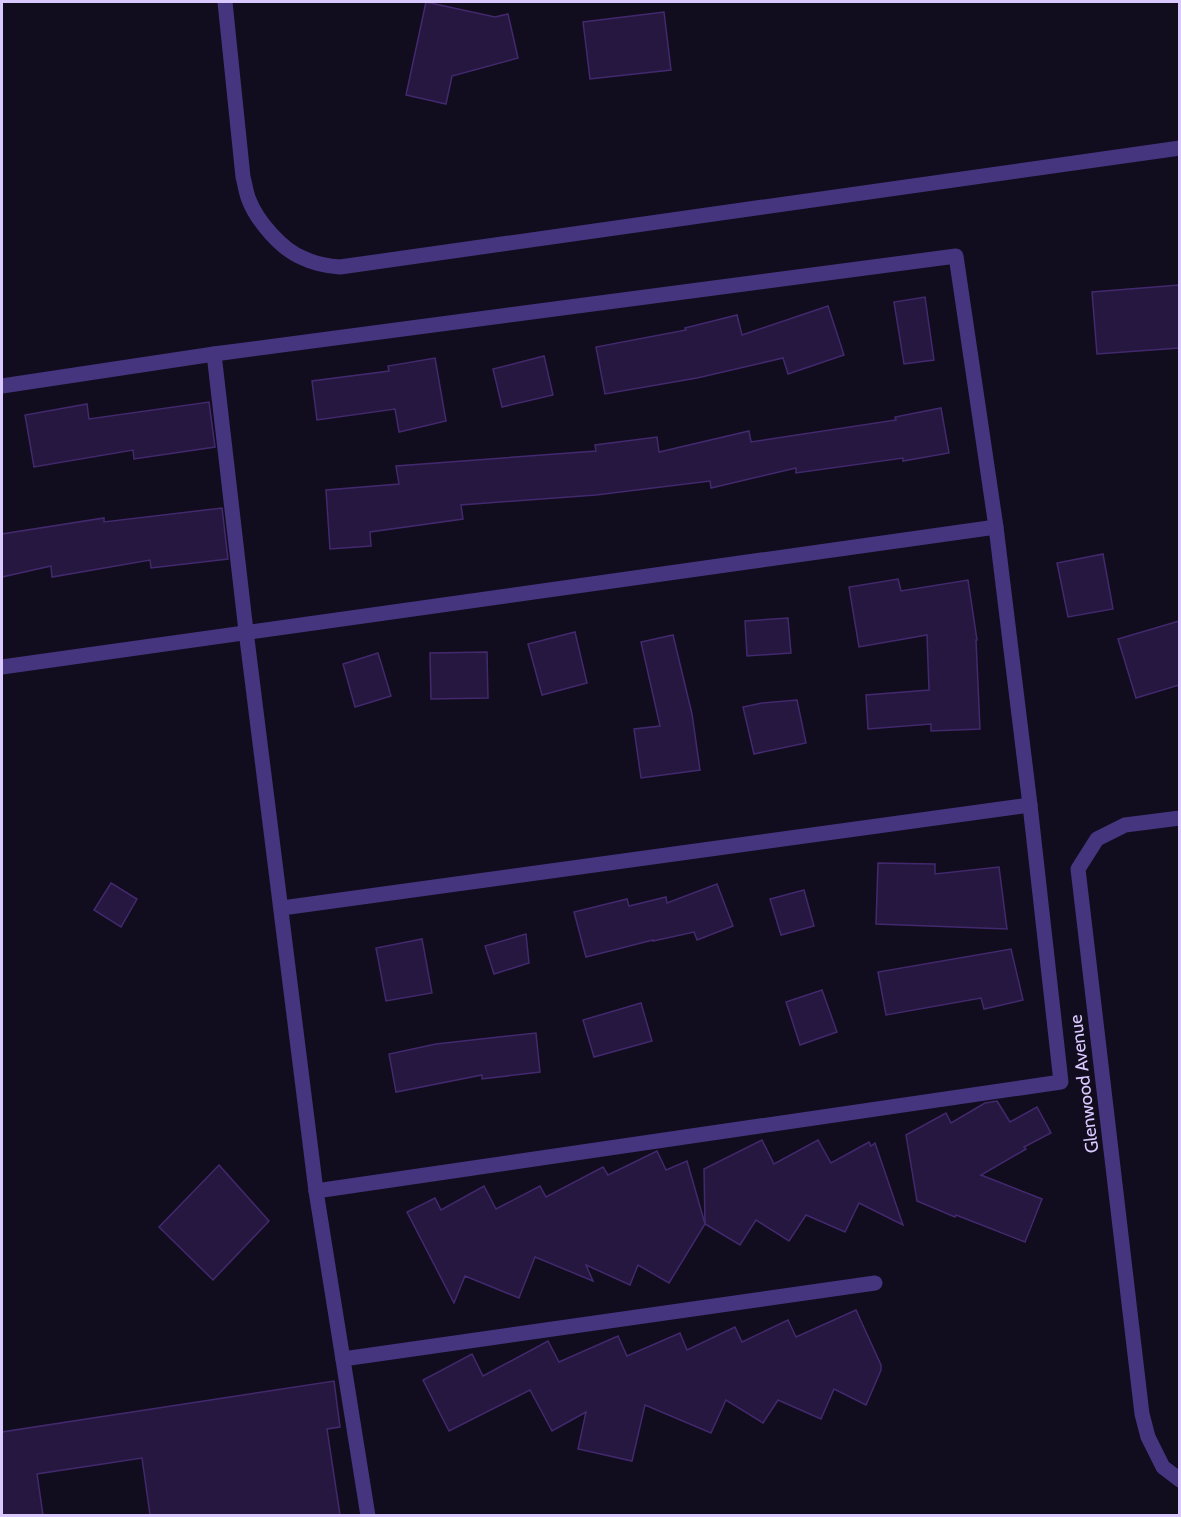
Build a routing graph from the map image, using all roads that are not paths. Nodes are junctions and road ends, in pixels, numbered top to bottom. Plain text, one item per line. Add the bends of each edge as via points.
1 (225, 2) edge
2 (1179, 148) edge
3 (214, 354) junction
4 (2, 386) edge
5 (996, 527) junction
6 (246, 631) junction
7 (2, 667) edge
8 (1030, 805) junction
9 (1179, 818) edge
10 (282, 908) junction
11 (316, 1191) junction
12 (874, 1283) dead end
13 (343, 1359) junction
14 (1179, 1480) edge
15 (368, 1515) edge

1 - 2 street via 243,177 249,200 275,238 300,257 321,265 340,267
3 - 4 street
3 - 5 street via 956,256
3 - 6 street
5 - 6 street
5 - 8 street
6 - 7 street
6 - 10 street
8 - 10 street
8 - 11 street via 1061,1082
9 - 14 street, Glenwood Avenue via 1125,825 1097,839 1078,869 1142,1414 1163,1467
10 - 11 street
11 - 13 street
12 - 13 street
13 - 15 street

